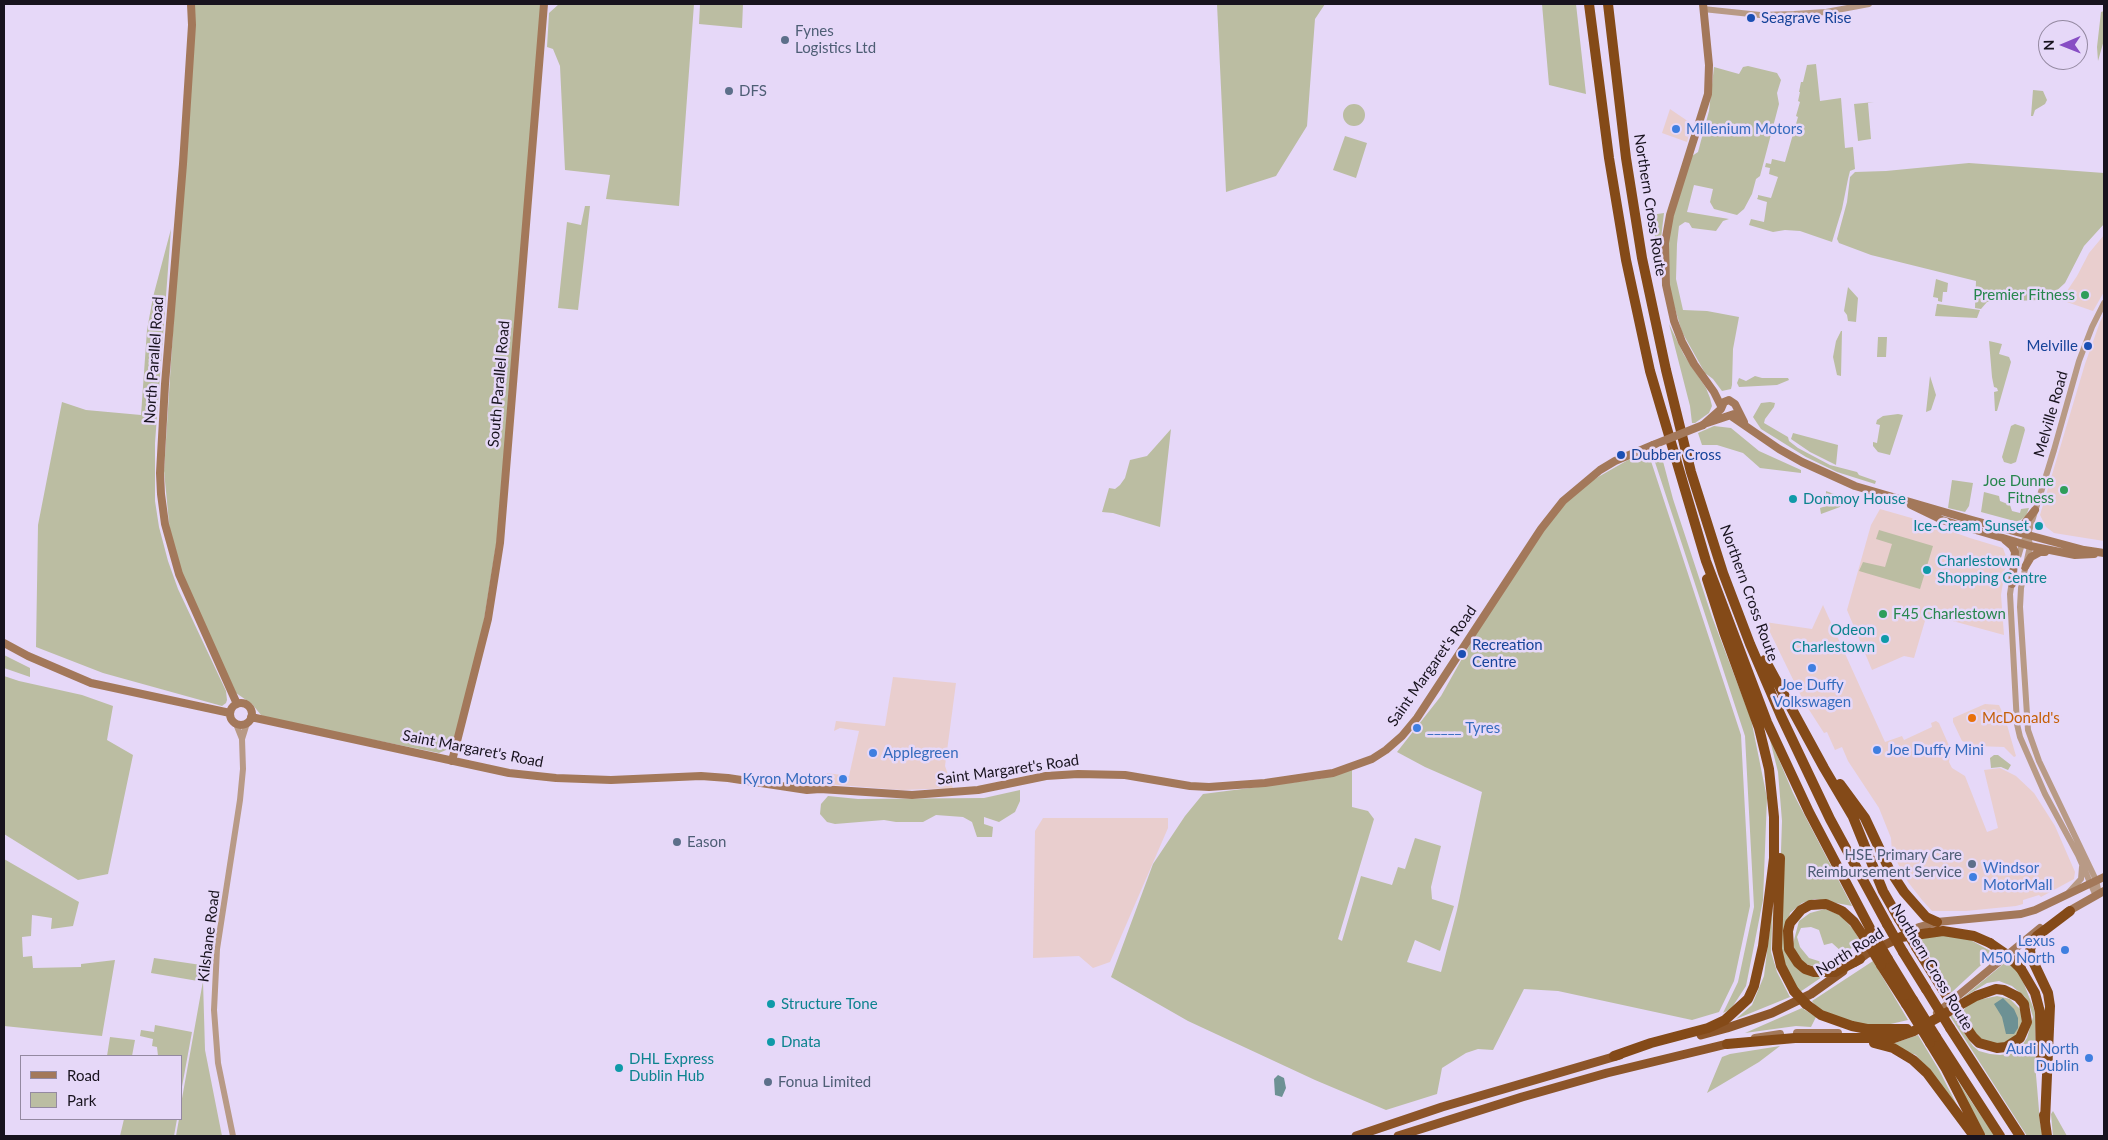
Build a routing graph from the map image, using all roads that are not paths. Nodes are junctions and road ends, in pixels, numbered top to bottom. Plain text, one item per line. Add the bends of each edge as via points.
1 (191, 4) edge
2 (544, 4) edge
3 (1589, 4) edge
4 (1608, 4) edge
5 (1869, 4) edge
6 (1703, 6) edge
7 (2104, 303) edge
8 (1714, 392) junction
9 (1729, 400) junction
10 (1721, 408) junction
11 (1737, 408) junction
12 (1729, 416) junction
13 (1703, 425) junction
14 (1746, 425) junction
15 (1891, 496) junction
16 (2034, 510) junction
17 (1988, 524) junction
18 (1710, 532) junction
19 (2028, 534) junction
20 (2001, 538) junction
21 (2026, 545) junction
22 (2101, 553) edge
23 (2075, 555) junction
24 (1706, 561) junction
25 (2025, 567) junction
26 (2012, 584) junction
27 (4, 643) edge
28 (1752, 685) junction
29 (237, 704) junction
30 (230, 713) junction
31 (249, 720) junction
32 (236, 724) junction
33 (242, 739) junction
34 (1816, 753) junction
35 (452, 761) junction
36 (2078, 855) junction
37 (2097, 880) edge
38 (2100, 894) edge
39 (2060, 898) junction
40 (2070, 911) junction
41 (1937, 922) junction
42 (1868, 935) junction
43 (1901, 937) junction
44 (1860, 959) junction
45 (1911, 1030) junction
46 (1840, 1040) junction
47 (1933, 1040) junction
48 (1727, 1044) junction
49 (1614, 1056) junction
50 (2045, 1121) junction
51 (233, 1136) edge
52 (1356, 1136) edge
53 (1398, 1136) edge
54 (1974, 1136) edge
55 (1980, 1136) edge
56 (2000, 1136) edge
57 (2020, 1136) edge
58 (2047, 1136) edge

1 - 29 main road, North Parallel Road via 184,154 165,384 161,494 165,524 179,574
2 - 35 main road, South Parallel Road via 500,543 488,619
3 - 24 highway, Northern Cross Route via 1626,260 1650,371
4 - 18 highway, Northern Cross Route via 1626,158 1642,258 1673,398
5 - 6 street via 1794,14 1741,14
6 - 8 main road via 1709,65 1708,94 1673,201 1665,261 1666,285 1674,321 1694,364
7 - 16 street, Melville Road via 2079,361
8 - 9 main road
8 - 10 main road
9 - 10 main road
9 - 11 main road
10 - 12 main road
10 - 13 main road, Saint Margaret's Road
11 - 12 main road
11 - 14 main road
12 - 13 main road, Saint Margaret's Road
12 - 14 main road
13 - 35 main road, Saint Margaret's Road, bridge via 1615,461 1563,501 1540,529 1416,718 1386,750 1351,768 1316,776 1224,787 1190,786 1146,777 1101,773 1046,776 978,790 912,795 701,776 611,780 556,778 509,773
14 - 15 main road via 1802,462 1839,480
15 - 17 main road
15 - 20 main road via 1934,518
16 - 17 main road via 2018,527
16 - 19 street, Melville Road
17 - 19 main road
18 - 34 highway via 1770,672
18 - 57 highway, Northern Cross Route, bridge via 1750,644 1830,818 1903,952
19 - 21 street
19 - 22 main road
20 - 21 main road
20 - 26 main road via 2014,549
21 - 23 main road
21 - 25 street
21 - 26 street
22 - 23 main road
23 - 25 main road via 2040,552 2031,557
24 - 28 highway, Northern Cross Route
24 - 49 highway via 1707,582 1759,728 1769,769 1774,858 1763,946 1748,999 1724,1020 1708,1028
25 - 37 street via 2020,607 2028,730 2039,761
26 - 36 street via 2010,594 2020,737
27 - 30 main road via 91,683
28 - 42 highway, Northern Cross Route
28 - 45 highway, bridge via 1775,778 1779,822 1777,949 1781,966 1794,991 1821,1015 1867,1029
29 - 30 main road
29 - 31 main road via 249,708
30 - 32 main road
31 - 32 main road via 242,725
31 - 33 street, Kilshane Road
31 - 35 main road, Saint Margaret's Road
32 - 33 street, Kilshane Road
33 - 51 street, Kilshane Road via 240,800 218,949 214,1010 218,1063
34 - 41 highway via 1865,818 1889,869 1904,892 1926,917
34 - 45 highway, bridge via 1853,817 1883,891 1916,947 1943,990 1962,1021 1973,1037 1979,1043 2006,1047 2020,1038 2027,1022 2024,1004 2018,997 1996,989 1986,991 1963,1004
36 - 37 street
36 - 39 street via 2082,878
37 - 38 street
37 - 39 main road, North Road
38 - 40 main road
39 - 41 main road, North Road via 2021,914
40 - 45 main road via 2044,924 1941,1010
40 - 50 highway via 2047,926 2030,950 2050,1006
41 - 43 main road, North Road
42 - 44 highway via 1842,911 1826,904 1801,910 1790,923 1789,949 1805,969 1835,972
42 - 47 highway, bridge
43 - 44 highway, North Road
43 - 50 highway, bridge via 1943,931 1974,936 2006,954 2021,969 2035,993 2040,1012
44 - 49 highway, North Road via 1811,994 1772,1013 1727,1028
45 - 46 highway via 1894,1038
45 - 48 main road via 1876,1036 1821,1033 1765,1036
46 - 48 highway via 1795,1038
46 - 54 highway via 1881,1044 1913,1060 1927,1073
47 - 55 highway
47 - 56 highway
48 - 53 highway via 1530,1094
49 - 52 highway, North Road
50 - 58 highway

